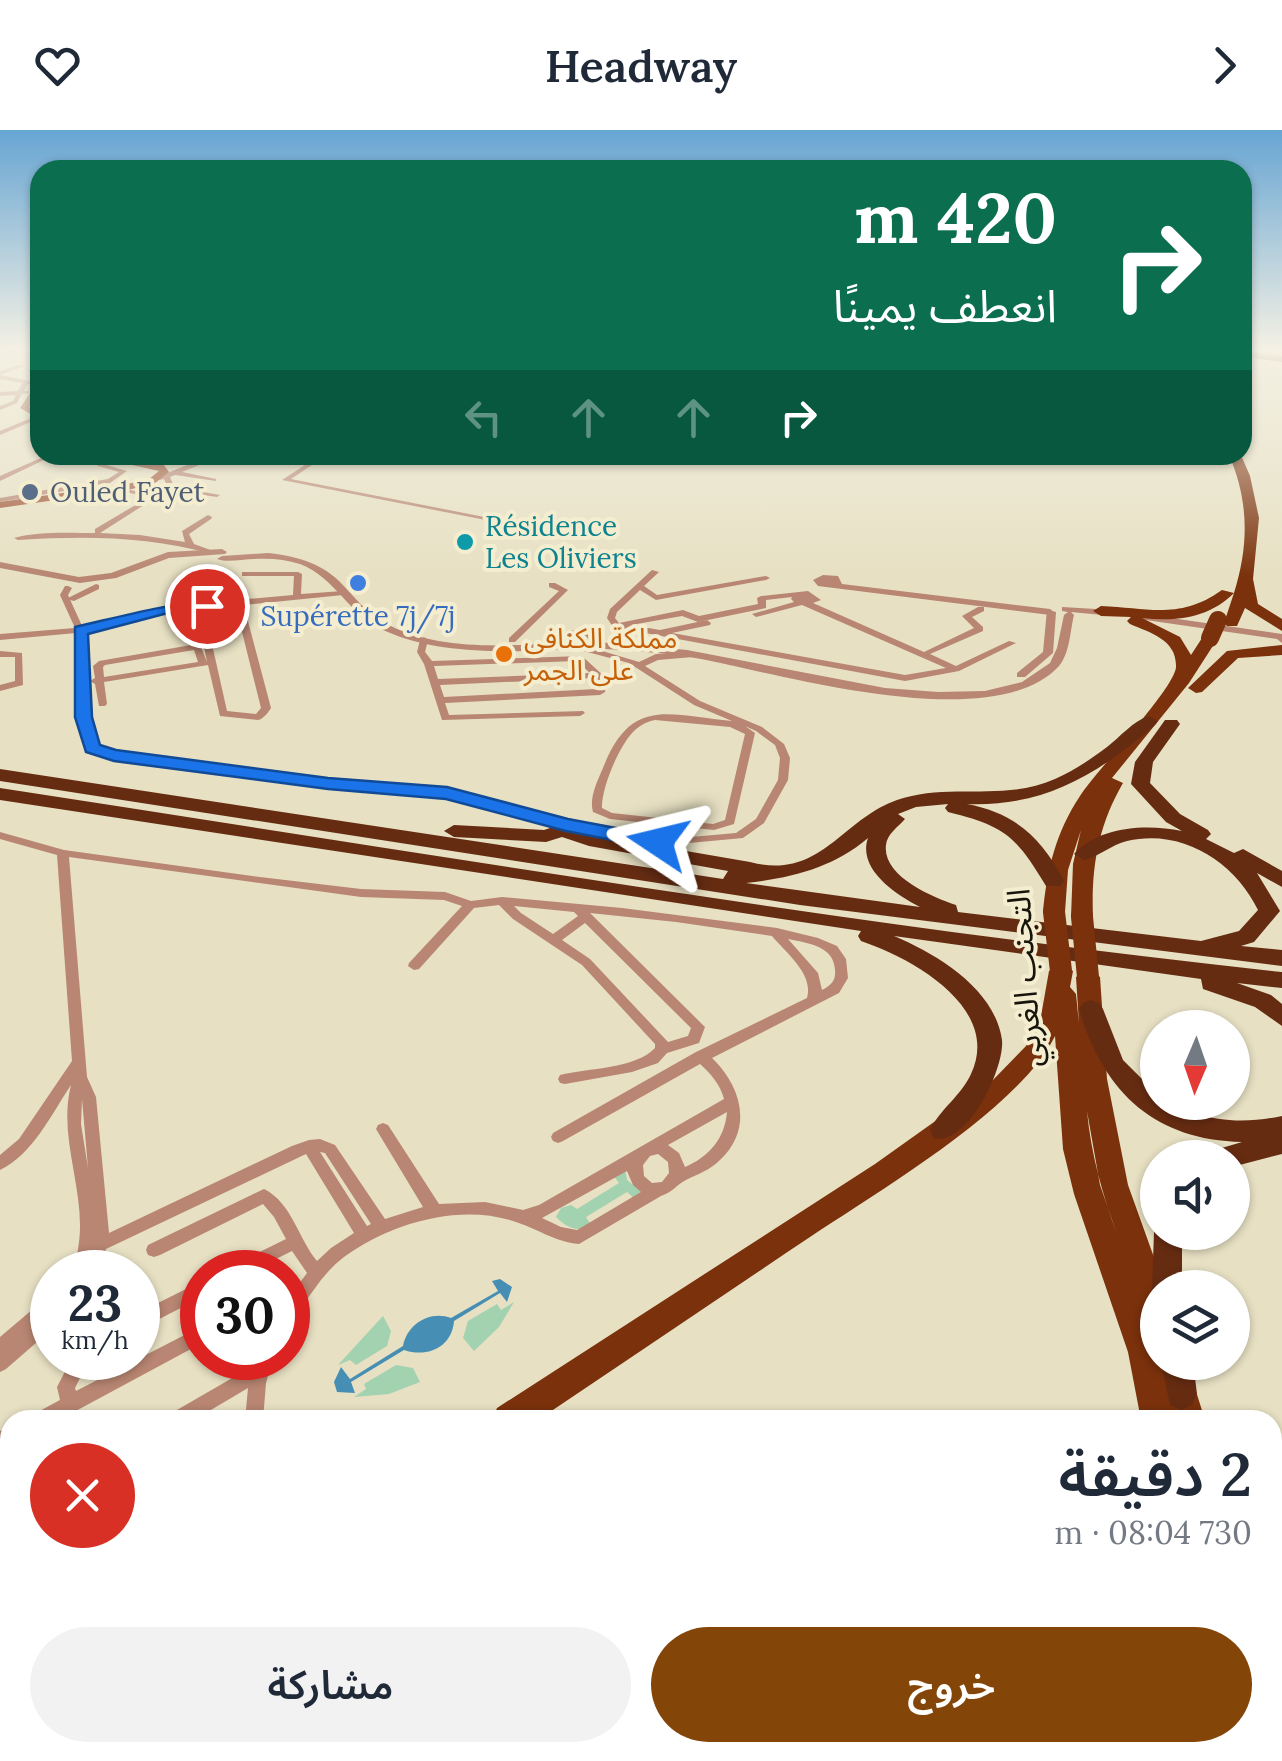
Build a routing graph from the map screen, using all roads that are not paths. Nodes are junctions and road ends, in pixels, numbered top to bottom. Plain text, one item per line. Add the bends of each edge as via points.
1 (30, 465) edge
2 (114, 465) edge
3 (148, 465) edge
4 (199, 465) edge
5 (306, 465) edge
6 (1227, 465) edge
7 (1239, 465) edge
8 (171, 474) junction
9 (0, 479) edge
10 (214, 480) dead end
11 (152, 482) junction
12 (113, 488) junction
13 (217, 495) dead end
14 (0, 502) edge
15 (208, 517) dead end
16 (526, 526) dead end
17 (96, 533) junction
18 (18, 538) dead end
19 (190, 545) junction
20 (220, 555) junction
21 (0, 568) edge
22 (654, 572) dead end
23 (245, 574) dead end
24 (766, 578) dead end
25 (1247, 579) junction
26 (552, 585) dead end
27 (639, 586) junction
28 (74, 589) junction
29 (343, 593) junction
30 (1227, 593) junction
31 (297, 597) junction
32 (807, 598) junction
33 (206, 608) junction
34 (981, 609) dead end
35 (1051, 611) junction
36 (1101, 611) junction
37 (1068, 612) junction
38 (1135, 621) junction
39 (616, 625) junction
40 (1282, 626) edge
41 (1221, 630) junction
42 (80, 631) junction
43 (652, 634) junction
44 (0, 638) edge
45 (424, 640) junction
46 (512, 640) junction
47 (1282, 640) edge
48 (1012, 642) dead end
49 (578, 645) junction
50 (1282, 650) edge
51 (928, 652) junction
52 (0, 654) edge
53 (692, 655) junction
54 (204, 664) junction
55 (429, 664) junction
56 (639, 665) junction
57 (959, 668) junction
58 (597, 674) junction
59 (100, 680) junction
60 (82, 682) junction
61 (435, 682) junction
62 (1189, 684) junction
63 (0, 688) edge
64 (442, 700) junction
65 (102, 704) dead end
66 (213, 709) dead end
67 (580, 713) dead end
68 (1149, 722) junction
69 (1172, 724) junction
70 (0, 774) edge
71 (0, 794) edge
72 (657, 821) junction
73 (350, 826) junction
74 (564, 827) junction
75 (0, 835) edge
76 (658, 842) junction
77 (63, 853) junction
78 (1084, 854) junction
79 (780, 872) junction
80 (1282, 880) edge
81 (1053, 881) junction
82 (640, 884) junction
83 (502, 901) junction
84 (470, 905) junction
85 (581, 912) junction
86 (774, 931) junction
87 (555, 939) junction
88 (1156, 946) junction
89 (1061, 949) junction
90 (1282, 958) edge
91 (414, 966) dead end
92 (1282, 980) edge
93 (810, 1002) junction
94 (1091, 1009) junction
95 (1282, 1017) edge
96 (662, 1049) junction
97 (701, 1056) junction
98 (80, 1069) junction
99 (565, 1079) dead end
100 (734, 1101) junction
101 (1282, 1127) edge
102 (384, 1129) dead end
103 (943, 1130) junction
104 (558, 1138) dead end
105 (1282, 1143) edge
106 (309, 1146) junction
107 (653, 1150) junction
108 (1250, 1151) edge
109 (636, 1158) junction
110 (0, 1164) edge
111 (677, 1177) junction
112 (661, 1188) junction
113 (435, 1212) junction
114 (524, 1216) junction
115 (382, 1228) junction
116 (364, 1236) junction
117 (295, 1242) junction
118 (101, 1244) junction
119 (86, 1250) edge
120 (99, 1250) edge
121 (154, 1250) dead end
122 (279, 1250) edge
123 (1144, 1270) edge
124 (317, 1272) junction
125 (310, 1282) edge
126 (30, 1323) edge
127 (30, 1337) edge
128 (180, 1346) edge
129 (0, 1348) edge
130 (0, 1362) edge
131 (70, 1380) edge
132 (239, 1380) edge
133 (260, 1380) edge
134 (70, 1404) junction
135 (59, 1410) edge
136 (192, 1410) edge
137 (255, 1410) edge
138 (524, 1410) edge
139 (1156, 1410) edge

1 - 9 street
2 - 14 street via 124,471 110,481
3 - 11 main road via 163,467
4 - 8 street
5 - 16 street via 285,480
6 - 30 highway, التجنب الغربي via 1241,522
7 - 25 highway, التجنب الغربي via 1253,506
8 - 10 street
8 - 11 street
8 - 13 street via 171,489
11 - 12 main road
12 - 14 main road
12 - 17 street via 155,496
15 - 19 street via 185,532
17 - 18 street
17 - 19 street
19 - 20 street
20 - 28 street via 162,562
20 - 28 street via 168,556
20 - 29 street via 294,559 317,567
20 - 46 street via 290,554 334,572 376,613 408,628 459,640
21 - 28 street
22 - 27 street
23 - 31 street via 298,574
24 - 27 street via 656,598
25 - 40 highway via 1252,606
25 - 41 highway, التجنب الغربي
26 - 46 street via 564,590
27 - 39 street via 611,614
28 - 42 street
29 - 31 street
29 - 45 street via 375,622
30 - 36 highway via 1210,608 1188,614
30 - 41 highway, التجنب الغربي
31 - 33 street
32 - 35 street via 829,583
32 - 39 street via 761,598 762,606 698,619 683,612
32 - 43 street
32 - 51 street
32 - 57 street
33 - 33 street via 201,614 223,714 263,714 242,610
33 - 42 street via 161,610
34 - 51 street via 966,616 980,628
35 - 37 street
35 - 49 street via 1044,660 1006,684 976,690 874,682 687,647
36 - 37 street
36 - 47 street
37 - 38 street
37 - 53 street via 1053,666 996,695 865,688
38 - 47 street
38 - 62 highway via 1182,649
39 - 43 street
41 - 62 highway, التجنب الغربي
42 - 44 street
42 - 60 street
43 - 57 street via 900,677
45 - 49 street
45 - 55 street via 420,652
46 - 49 street
48 - 57 street
49 - 53 street
49 - 55 street
49 - 56 street
49 - 58 street
50 - 62 highway via 1234,654
51 - 57 street
52 - 63 street via 18,655 20,682
53 - 56 street
54 - 59 street
54 - 59 street via 200,648 102,662
54 - 66 street
55 - 61 street
56 - 76 street via 696,703 759,729 780,744 785,758 773,802 739,836
58 - 61 street
58 - 64 street via 600,692
59 - 60 street
59 - 65 street
60 - 74 street via 86,736 100,752 447,793
61 - 64 street
62 - 68 highway, التجنب الغربي
62 - 69 highway, التجنب الغربي
64 - 67 street via 444,718
68 - 79 highway via 1094,769 1047,791 910,802 880,815 844,848
68 - 81 highway, التجنب الغربي via 1072,818
69 - 78 highway, التجنب الغربي via 1113,784 1091,822
69 - 80 highway via 1144,762 1140,784 1174,818
70 - 73 highway
71 - 82 highway
72 - 72 street via 714,827 730,822 747,729 650,717 621,738 595,806 610,816
72 - 76 street
73 - 74 highway via 546,836
73 - 82 highway
74 - 76 street
74 - 79 highway via 589,840
75 - 77 street
77 - 84 street via 361,893 444,896
77 - 98 street
78 - 88 highway via 1124,833 1190,838 1243,868 1262,888 1270,911 1246,937
78 - 89 highway, التجنب الغربي, bridge via 1082,917
79 - 82 highway
81 - 89 highway, التجنب الغربي
81 - 89 highway via 1022,832 959,809 910,812 889,824 875,846 888,876 928,903
82 - 89 highway
82 - 103 highway via 888,941 940,970 983,1024 990,1056 978,1089
83 - 84 street
83 - 85 street
83 - 87 street
84 - 91 street
85 - 86 street
85 - 87 street
85 - 96 street via 698,1028 694,1039
86 - 93 street via 814,976
86 - 93 street via 823,943 838,956 840,986
87 - 96 street via 586,962
88 - 89 highway
88 - 90 highway
89 - 92 highway
89 - 94 highway, التجنب الغربي
89 - 95 highway via 1216,984 1263,1001
89 - 103 highway via 1053,1016 1035,1052 1002,1087
89 - 139 highway, التجنب الغربي via 1077,1149 1144,1352
93 - 97 street
94 - 101 highway via 1116,1070 1155,1104 1209,1128
94 - 123 highway, التجنب الغربي via 1094,1079 1114,1186
96 - 99 street via 632,1067
97 - 100 street via 722,1074
97 - 104 street
98 - 110 street
98 - 118 street via 89,1096
98 - 119 street via 74,1101
100 - 107 street
100 - 111 street via 728,1142 707,1164
102 - 113 street
103 - 138 highway
105 - 108 highway
106 - 115 street via 330,1149
106 - 116 street
106 - 118 street
107 - 109 street
107 - 111 street via 672,1155
109 - 112 street via 638,1182
109 - 114 street
111 - 112 street
112 - 114 street via 580,1237
113 - 114 street via 478,1208
113 - 115 street
115 - 116 street
116 - 124 street
117 - 121 street via 275,1204 258,1196
117 - 122 street
117 - 124 street
118 - 120 street
124 - 125 street
126 - 129 street
127 - 130 street
128 - 134 street
131 - 134 street
132 - 136 street
133 - 137 street
134 - 135 street

